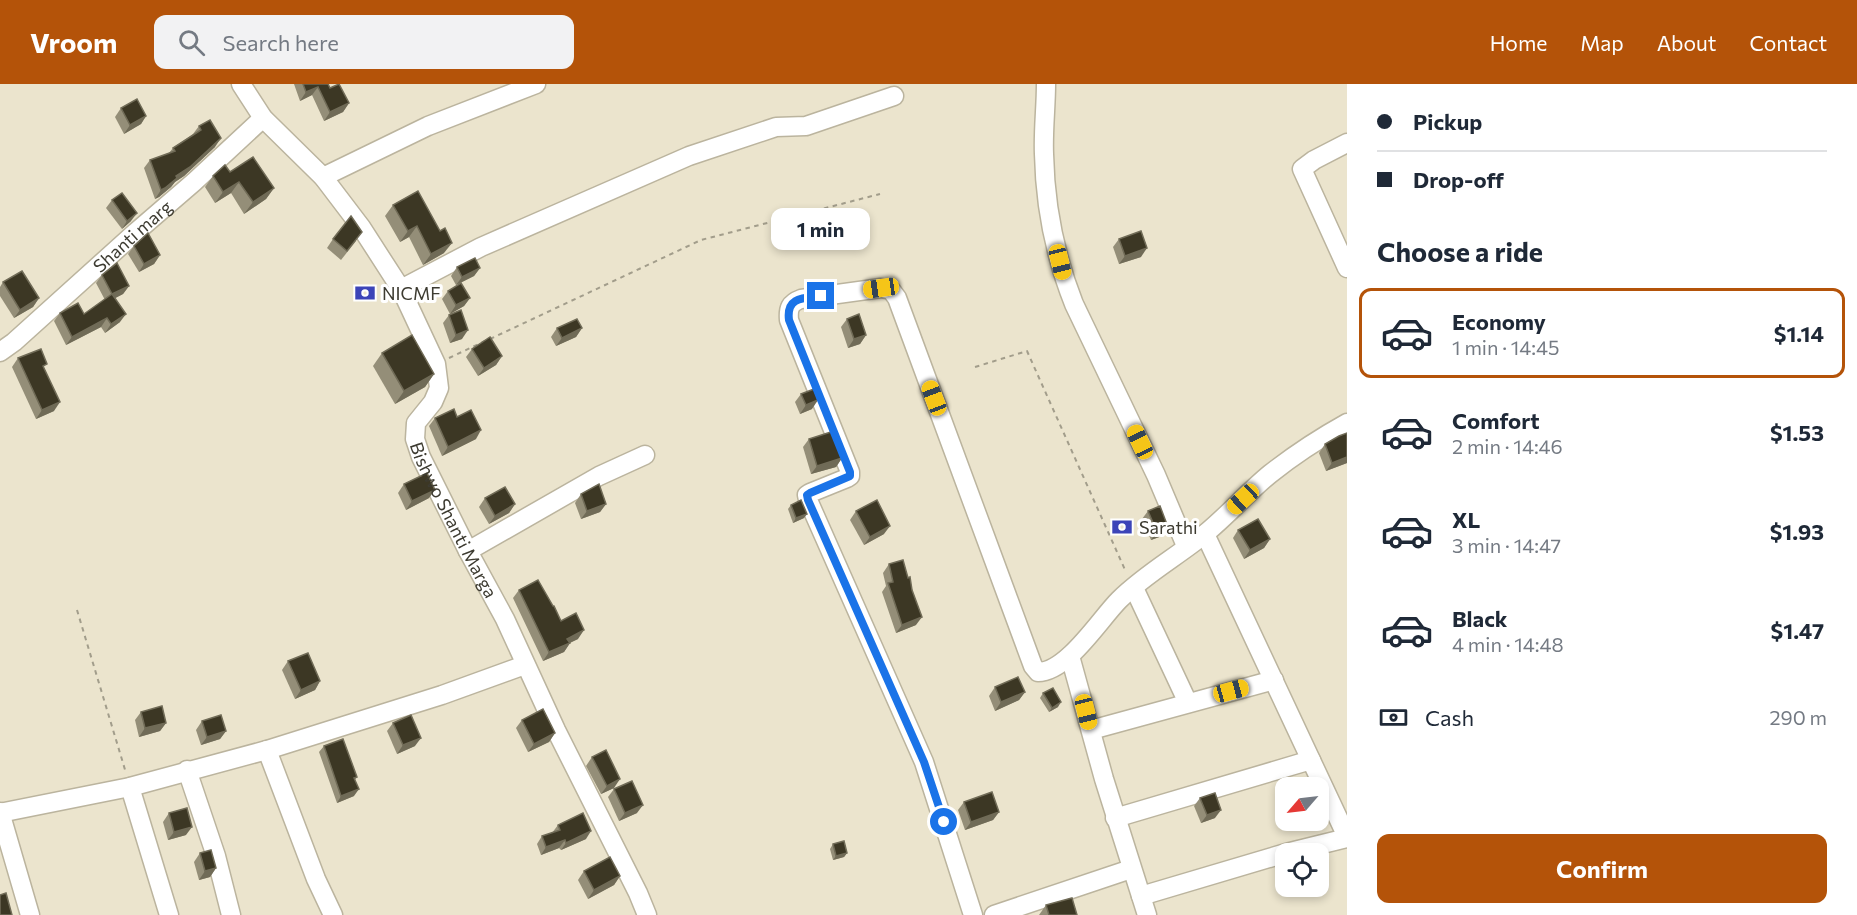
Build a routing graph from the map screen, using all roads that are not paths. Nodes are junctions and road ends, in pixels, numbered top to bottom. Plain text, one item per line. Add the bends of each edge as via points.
1 (241, 84) edge
2 (536, 84) edge
3 (1046, 84) edge
4 (894, 96) dead end
5 (263, 118) junction
6 (1347, 143) edge
7 (323, 177) junction
8 (1347, 268) edge
9 (401, 289) junction
10 (0, 352) edge
11 (1347, 423) edge
12 (645, 455) dead end
13 (1205, 534) junction
14 (1186, 546) junction
15 (468, 551) junction
16 (1134, 588) junction
17 (1070, 656) junction
18 (525, 665) junction
19 (1274, 680) junction
20 (1188, 703) junction
21 (1090, 730) junction
22 (267, 750) junction
23 (1311, 760) junction
24 (187, 770) junction
25 (130, 788) junction
26 (0, 812) edge
27 (1115, 818) junction
28 (1347, 838) edge
29 (1131, 869) junction
30 (1141, 896) junction
31 (30, 915) edge
32 (169, 915) edge
33 (231, 915) edge
34 (333, 915) edge
35 (647, 915) edge
36 (973, 915) edge
37 (994, 915) edge
38 (1147, 915) edge

1 - 5 street, Bishwo Shanti Marga
2 - 7 street via 428,126
3 - 14 street via 1046,190 1064,278
4 - 9 street via 806,126 776,127 689,156 481,247
5 - 7 street, Bishwo Shanti Marga
5 - 10 street, Shanti marg
6 - 8 street via 1302,169
7 - 9 street, Bishwo Shanti Marga
9 - 15 street, Bishwo Shanti Marga via 436,364 439,388 416,423 415,439
11 - 13 street via 1270,474
12 - 15 street
13 - 14 street
13 - 19 street
14 - 16 street
15 - 18 street, Bishwo Shanti Marga
16 - 17 street
16 - 20 street
17 - 21 street
17 - 36 street via 1044,672 1033,666 891,290 881,288 793,302 789,320 850,472 847,478 807,495 808,500 924,762
18 - 22 street
18 - 35 street, Bishwo Shanti Marga
19 - 20 street
19 - 23 street
20 - 21 street
21 - 27 street
22 - 24 street
22 - 34 street
23 - 27 street
23 - 28 street
24 - 25 street
24 - 33 street
25 - 26 street
25 - 32 street
26 - 31 street
27 - 29 street
28 - 30 street
29 - 30 street
29 - 37 street
30 - 38 street

